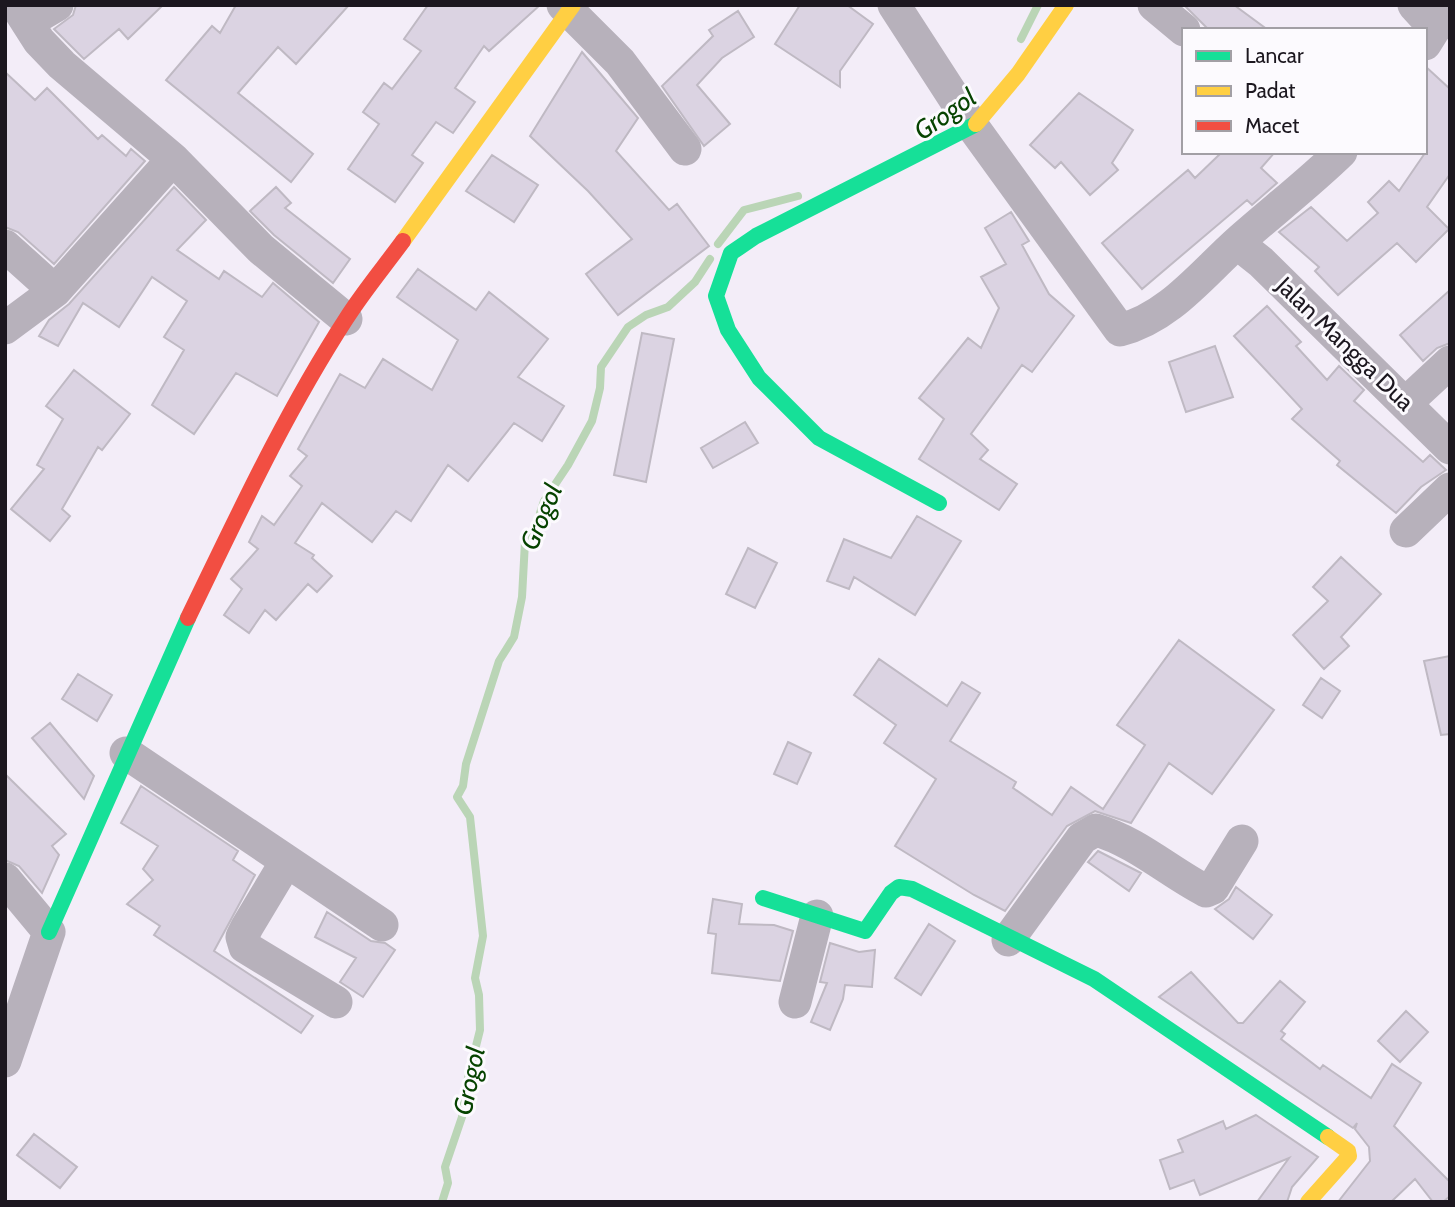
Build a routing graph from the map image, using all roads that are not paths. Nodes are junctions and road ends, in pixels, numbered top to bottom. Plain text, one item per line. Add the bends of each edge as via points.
1 (57, 5) edge
2 (894, 5) edge
3 (1066, 5) edge
4 (1154, 5) edge
5 (568, 7) edge
6 (22, 13) edge
7 (1182, 28) edge
8 (964, 110) junction
9 (685, 149) dead end
10 (1340, 154) edge
11 (173, 159) junction
12 (1237, 243) junction
13 (5, 246) edge
14 (55, 291) junction
15 (346, 319) junction
16 (5, 328) edge
17 (1450, 362) edge
18 (1406, 403) junction
19 (1450, 448) edge
20 (1450, 489) edge
21 (939, 503) dead end
22 (1406, 531) dead end
23 (126, 753) junction
24 (1242, 841) dead end
25 (286, 862) junction
26 (5, 879) edge
27 (763, 898) dead end
28 (817, 916) junction
29 (382, 925) dead end
30 (49, 932) junction
31 (1008, 940) junction
32 (335, 1002) dead end
33 (795, 1002) dead end
34 (5, 1061) edge
35 (1308, 1202) edge

1 - 6 street
2 - 8 street
3 - 8 street via 1018,74
4 - 7 street
5 - 9 street via 620,62
5 - 15 street
6 - 11 street via 39,41 62,65
8 - 12 street via 1120,330 1137,326 1195,285
8 - 21 street via 731,253 716,296 727,330 760,378 819,438
10 - 12 street
11 - 14 street
11 - 15 street via 261,249
12 - 18 street, Jalan Mangga Dua
13 - 14 street
14 - 16 street
15 - 23 street via 245,500
17 - 18 street
18 - 19 street, Jalan Mangga Dua
20 - 22 street
23 - 25 street
23 - 30 street
24 - 31 street via 1213,888 1206,891 1096,830 1082,838
25 - 29 street
25 - 32 street via 242,937 246,947
26 - 30 street
27 - 28 street
28 - 31 street via 865,931 899,887 912,889
28 - 33 street
30 - 34 street
31 - 35 street via 1094,979 1348,1151 1349,1156

